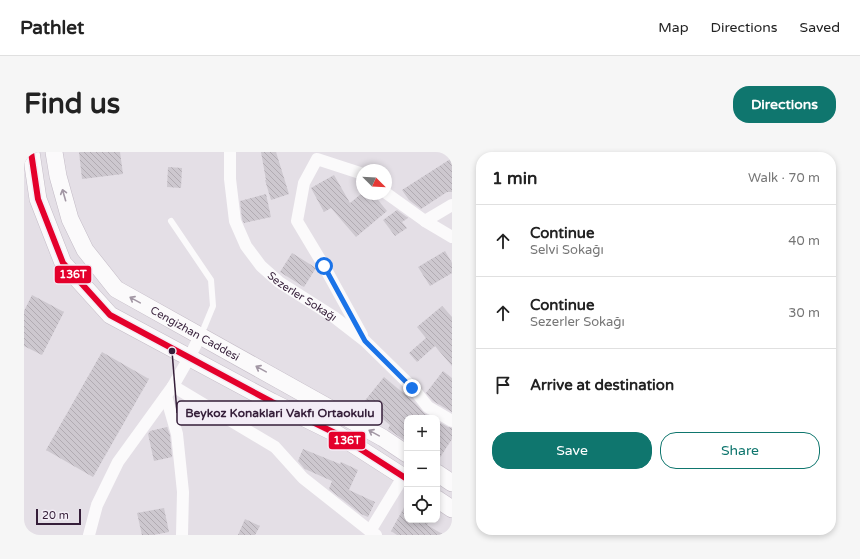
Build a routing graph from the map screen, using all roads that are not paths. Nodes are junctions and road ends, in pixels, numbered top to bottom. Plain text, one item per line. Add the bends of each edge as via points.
1 (31, 152) edge
2 (54, 152) edge
3 (230, 152) edge
4 (322, 156) edge
5 (356, 171) edge
6 (392, 197) edge
7 (452, 205) edge
8 (171, 221) dead end
9 (425, 221) junction
10 (452, 237) edge
11 (200, 336) junction
12 (365, 341) junction
13 (189, 358) junction
14 (173, 386) junction
15 (166, 396) junction
16 (452, 421) edge
17 (404, 452) edge
18 (440, 476) edge
19 (404, 477) edge
20 (404, 480) edge
21 (452, 483) edge
22 (440, 501) edge
23 (452, 509) edge
24 (373, 533) edge
25 (89, 535) edge
26 (182, 535) edge

1 - 13 main road via 38,199 64,263 110,314
11 -> 2 main road, Cengizhan Caddesi via 116,289 85,250 70,219
3 - 12 street, Sezerler Sokağı via 230,179 236,221 246,246 261,266 279,282 334,317
4 - 5 street
4 - 12 street via 304,183 297,221
6 - 9 street
7 - 9 street
8 - 11 lane via 211,280 213,306
9 - 10 street
11 - 13 street
17 -> 11 main road, Cengizhan Caddesi via 377,434
12 - 16 street, Sezerler Sokağı via 428,406
13 - 14 street
13 - 19 main road via 337,434
14 - 15 street
14 - 24 street via 275,446 303,478
15 - 25 street via 118,462 96,505
15 - 26 street via 177,434 183,492
18 - 21 main road
20 - 24 street
22 - 23 main road

